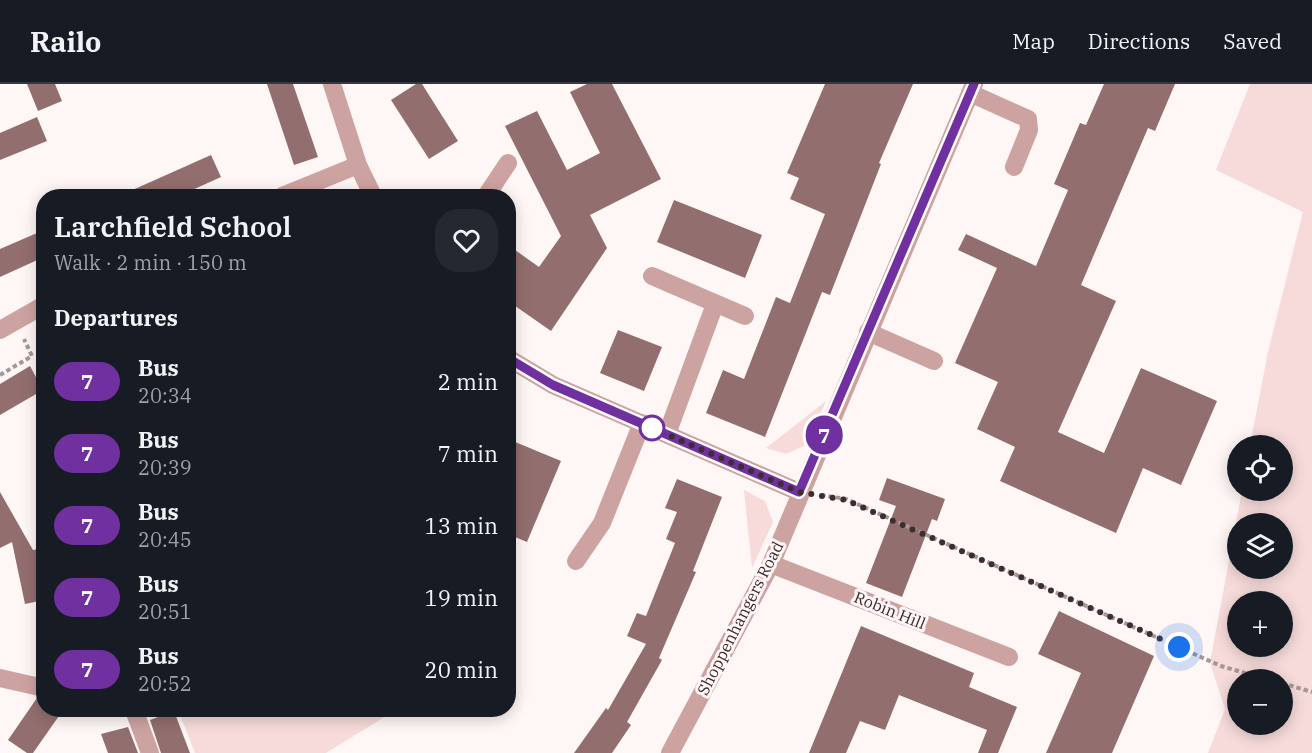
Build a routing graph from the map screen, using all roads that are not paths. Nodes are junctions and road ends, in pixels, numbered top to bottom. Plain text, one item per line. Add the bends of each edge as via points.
1 (332, 84) edge
2 (972, 89) edge
3 (508, 163) dead end
4 (358, 165) junction
5 (1014, 167) dead end
6 (299, 189) edge
7 (370, 189) edge
8 (491, 189) edge
9 (652, 276) dead end
10 (715, 304) junction
11 (36, 310) edge
12 (745, 316) dead end
13 (8, 326) edge
14 (868, 333) junction
15 (934, 361) dead end
16 (516, 363) edge
17 (642, 423) junction
18 (667, 434) junction
19 (799, 492) junction
20 (576, 561) dead end
21 (771, 564) junction
22 (1009, 657) dead end
23 (0, 679) edge
24 (36, 686) edge
25 (137, 717) edge
26 (150, 753) edge
27 (670, 753) edge

1 - 4 street
2 - 5 street via 1028,119 1029,130
2 - 14 street, Shoppenhangers Road
3 - 8 street
4 - 6 street
4 - 7 street
9 - 10 street
10 - 12 street
10 - 18 street
11 - 13 street
14 - 15 street
14 - 19 street, Shoppenhangers Road
16 - 17 street via 553,385
17 - 18 street
17 - 20 street via 611,504
18 - 19 street
19 - 21 street, Shoppenhangers Road
21 - 22 street, Robin Hill
21 - 27 street, Shoppenhangers Road
23 - 24 street
25 - 26 street

